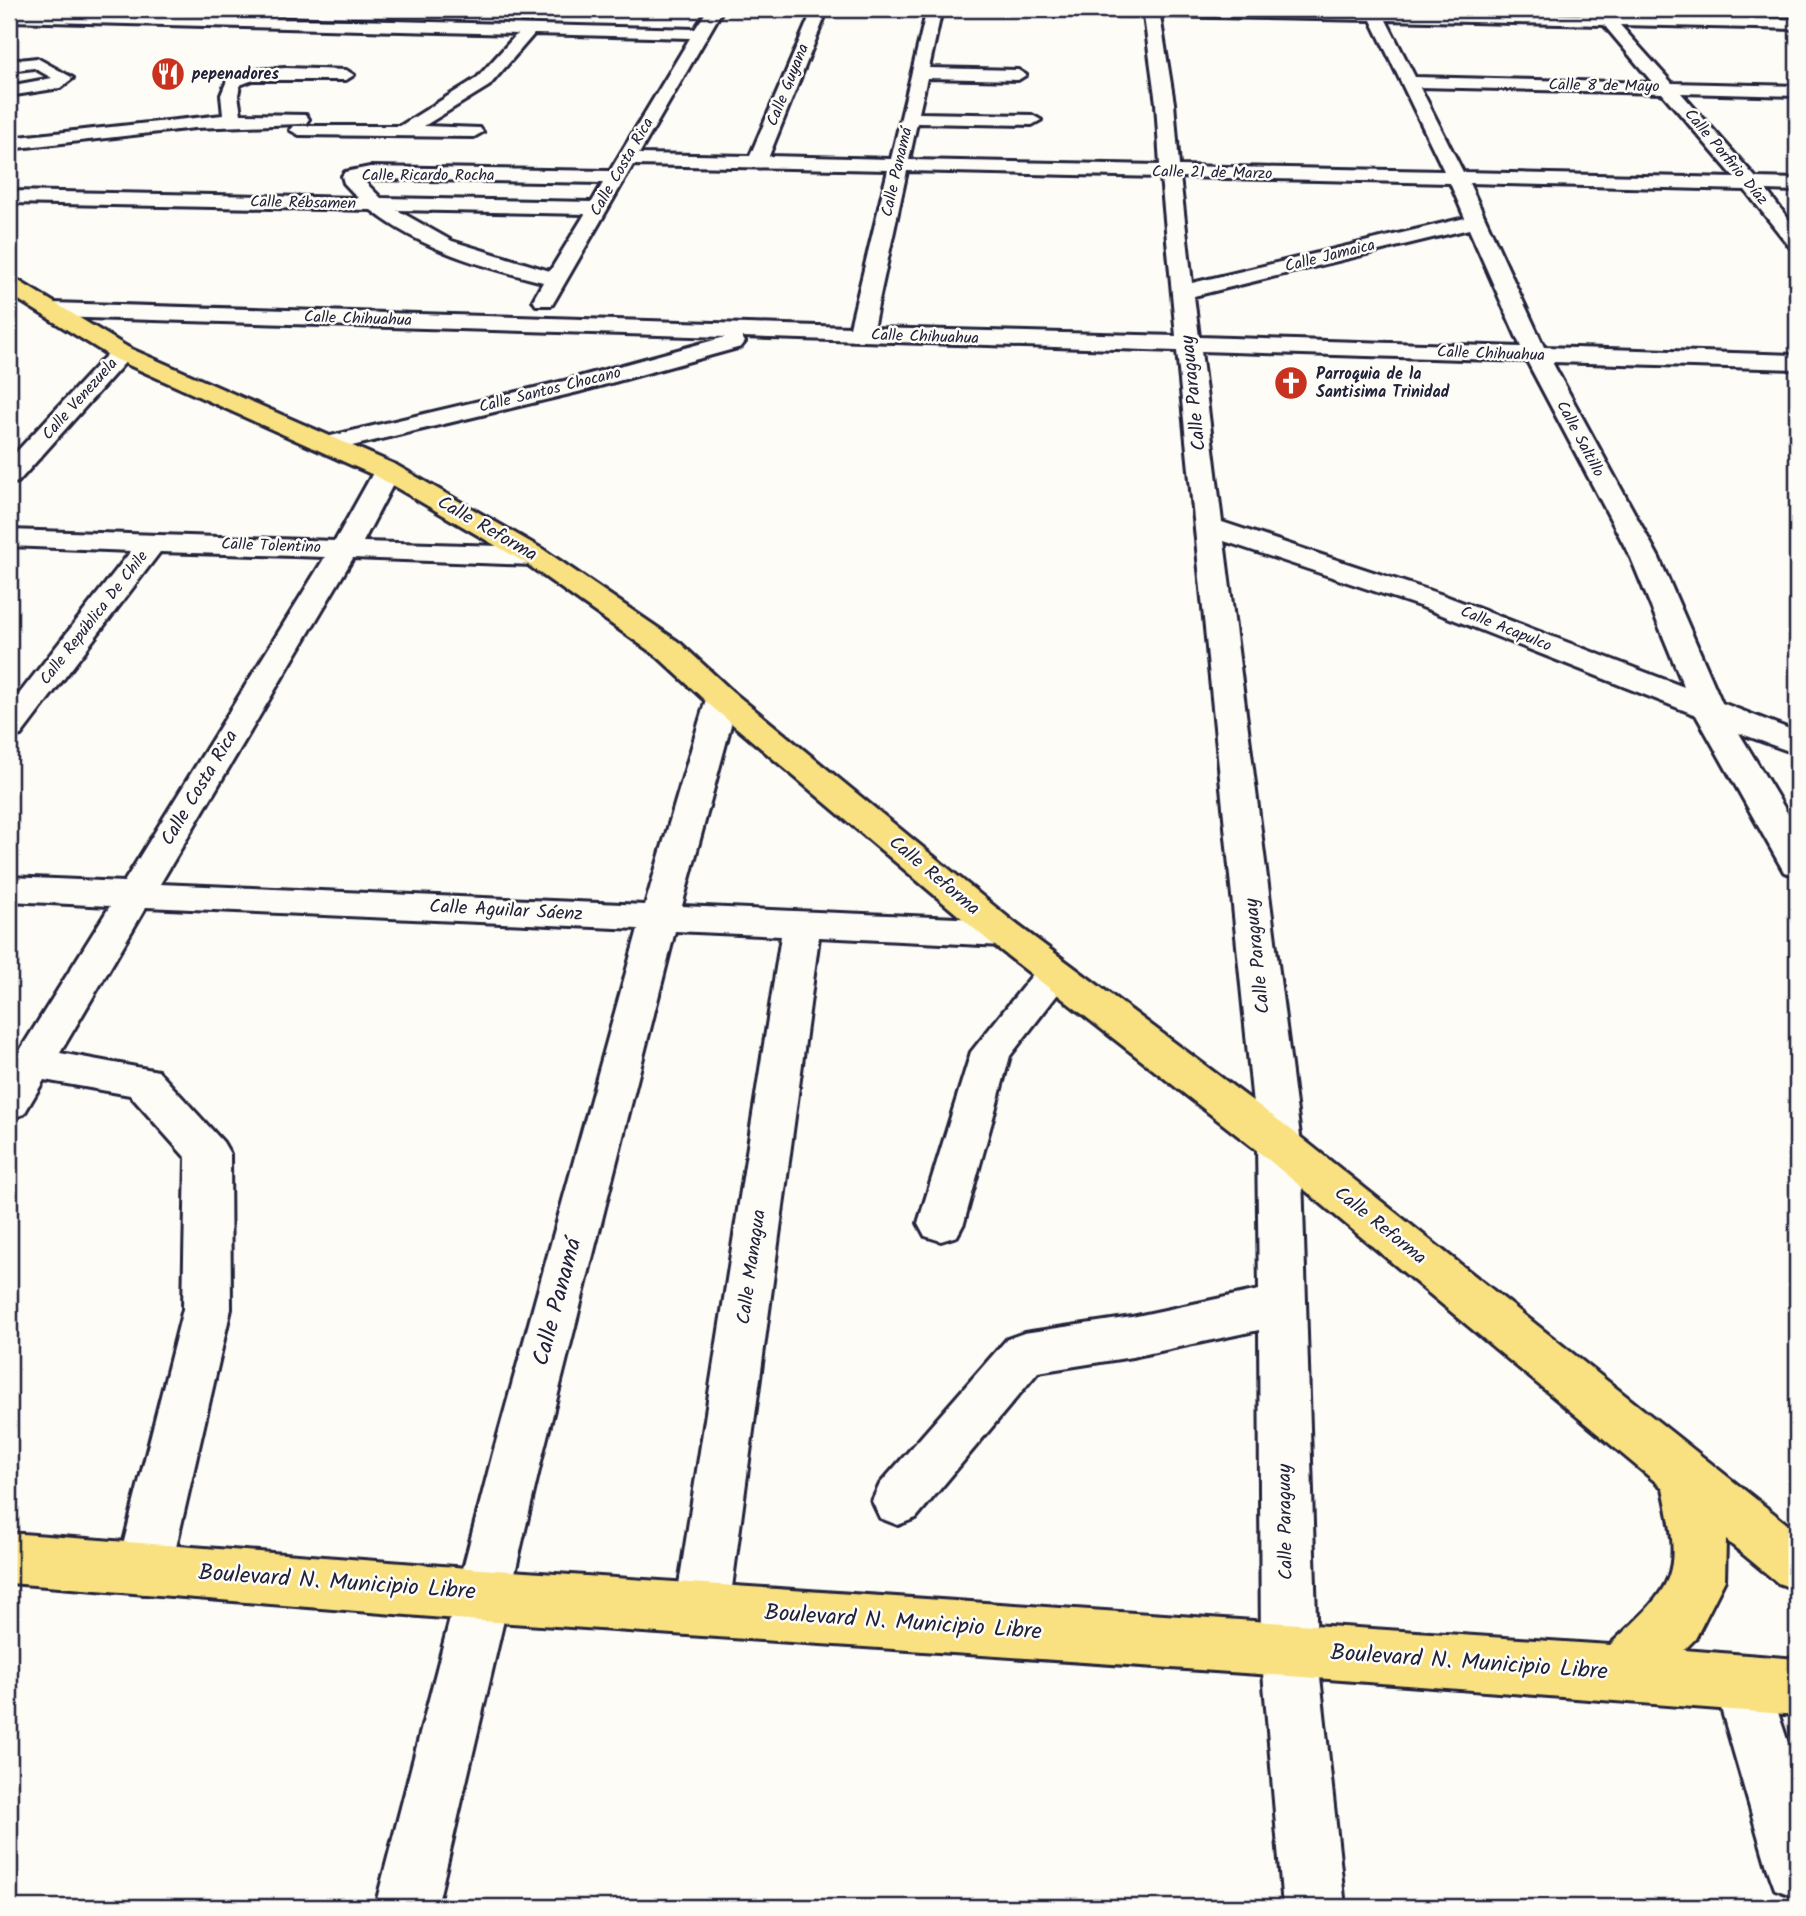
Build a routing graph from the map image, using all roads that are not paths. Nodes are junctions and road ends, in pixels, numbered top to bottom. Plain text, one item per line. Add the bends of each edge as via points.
1 (202, 9) edge
2 (715, 9) edge
3 (820, 9) edge
4 (934, 9) edge
5 (1037, 9) edge
6 (1151, 10) edge
7 (1264, 11) edge
8 (1374, 12) edge
9 (1602, 14) edge
10 (9, 16) edge
11 (187, 20) junction
12 (1797, 23) edge
13 (529, 30) junction
14 (700, 34) junction
15 (9, 66) edge
16 (53, 70) junction
17 (919, 73) junction
18 (346, 75) dead end
19 (1018, 75) dead end
20 (9, 76) edge
21 (483, 82) junction
22 (1410, 82) junction
23 (1667, 87) junction
24 (9, 91) edge
25 (1797, 91) edge
26 (180, 104) dead end
27 (909, 118) junction
28 (233, 119) junction
29 (1032, 120) dead end
30 (193, 122) junction
31 (404, 131) junction
32 (455, 132) junction
33 (474, 132) dead end
34 (9, 144) edge
35 (627, 159) junction
36 (757, 162) junction
37 (898, 166) junction
38 (1169, 173) junction
39 (616, 177) junction
40 (1457, 178) junction
41 (1750, 183) junction
42 (1797, 185) edge
43 (9, 197) edge
44 (372, 204) junction
45 (598, 208) junction
46 (1477, 221) junction
47 (1797, 243) edge
48 (556, 279) junction
49 (9, 285) edge
50 (1183, 292) junction
51 (52, 310) junction
52 (530, 324) junction
53 (772, 332) junction
54 (860, 335) junction
55 (1189, 345) junction
56 (121, 353) junction
57 (1536, 355) junction
58 (1797, 362) edge
59 (327, 444) junction
60 (387, 471) junction
61 (9, 476) edge
62 (1209, 527) junction
63 (9, 538) edge
64 (153, 542) junction
65 (345, 548) junction
66 (534, 556) junction
67 (722, 699) junction
68 (1709, 709) junction
69 (9, 727) edge
70 (1797, 744) edge
71 (1797, 864) edge
72 (9, 889) edge
73 (136, 894) junction
74 (659, 918) junction
75 (802, 925) junction
76 (1003, 933) junction
77 (1055, 973) junction
78 (33, 1063) junction
79 (9, 1103) edge
80 (1279, 1144) junction
81 (941, 1223) dead end
82 (1282, 1305) junction
83 (1686, 1474) junction
84 (898, 1501) dead end
85 (9, 1558) edge
86 (1797, 1564) edge
87 (144, 1569) junction
88 (481, 1595) junction
89 (702, 1609) junction
90 (1289, 1649) junction
91 (1620, 1674) junction
92 (1742, 1684) junction
93 (1797, 1688) edge
94 (1797, 1867) edge
95 (405, 1907) edge
96 (1314, 1907) edge

1 - 11 street
2 - 14 street, Calle Costa Rica
3 - 36 street, Calle Guyana
4 - 17 street, Calle Panamá
5 - 6 street
6 - 7 street
6 - 38 street, Calle Paraguay
7 - 8 street
8 - 9 street
8 - 22 street, Calle Saltillo
9 - 12 street
9 - 23 street, Calle Porfirio Díaz
10 - 11 street
11 - 13 street
13 - 14 street
13 - 21 street
14 - 35 street, Calle Costa Rica
15 - 16 street via 37,63
16 - 20 street
16 - 24 street via 64,80
17 - 19 street
17 - 27 street, Calle Panamá
18 - 28 street via 241,76 229,94
21 - 31 street
21 - 32 street via 482,95
22 - 23 street, Calle 8 de Mayo
22 - 40 street, Calle Saltillo
23 - 25 street, Calle 8 de Mayo
23 - 41 street, Calle Porfirio Díaz
26 - 30 street
27 - 29 street
27 - 37 street, Calle Panamá
28 - 30 street
28 - 31 street
30 - 34 street
31 - 32 street
32 - 33 street
35 - 36 street, Calle 21 de Marzo
35 - 39 street, Calle Costa Rica
36 - 37 street, Calle 21 de Marzo
37 - 38 street, Calle 21 de Marzo
37 - 54 street, Calle Panamá
38 - 40 street, Calle 21 de Marzo
38 - 50 street, Calle Paraguay
39 - 44 street, Calle Ricardo Rocha via 352,176
39 - 45 street, Calle Costa Rica
40 - 41 street, Calle 21 de Marzo
40 - 46 street, Calle Saltillo
41 - 42 street, Calle 21 de Marzo
41 - 47 street, Calle Porfirio Díaz
43 - 44 street, Calle Rébsamen
44 - 45 street, Calle Rébsamen
44 - 48 street, Calle Ricardo Rocha via 436,242
45 - 48 street, Calle Costa Rica
46 - 50 street, Calle Jamaica
46 - 57 street, Calle Saltillo
48 - 52 street, Calle Costa Rica
49 - 51 main road, Calle Reforma
50 - 55 street, Calle Paraguay
51 - 52 street, Calle Chihuahua
51 - 56 main road, Calle Reforma
52 - 53 street, Calle Chihuahua
53 - 54 street, Calle Chihuahua
53 - 59 street, Calle Santos Chocano via 569,387
54 - 55 street, Calle Chihuahua
55 - 57 street, Calle Chihuahua
55 - 62 street, Calle Paraguay
56 - 59 main road, Calle Reforma
56 - 61 street, Calle Venezuela
57 - 58 street, Calle Chihuahua
57 - 68 street, Calle Saltillo via 1644,558
59 - 60 main road, Calle Reforma
60 - 65 street, Calle Costa Rica
60 - 66 main road, Calle Reforma
62 - 68 street, Calle Acapulco via 1470,614
62 - 80 street, Calle Paraguay
63 - 64 street, Calle Tolentino
64 - 65 street, Calle Tolentino
64 - 69 street, Calle República De Chile
65 - 66 street, Calle Tolentino
65 - 73 street, Calle Costa Rica
66 - 67 main road, Calle Reforma via 669,650
67 - 74 street, Calle Panamá
67 - 76 main road, Calle Reforma
68 - 70 street, Calle Acapulco
68 - 71 street, Calle Saltillo
72 - 73 street, Calle Aguilar Sáenz
73 - 74 street, Calle Aguilar Sáenz
73 - 78 street, Calle Costa Rica
74 - 75 street, Calle Aguilar Sáenz
74 - 88 street, Calle Panamá
75 - 76 street, Calle Aguilar Sáenz
75 - 89 street, Calle Managua
76 - 77 main road, Calle Reforma
77 - 80 main road, Calle Reforma
77 - 81 street via 991,1052
78 - 79 street, Calle Costa Rica
78 - 87 street via 143,1082 208,1154 207,1309
80 - 82 street, Calle Paraguay
80 - 83 main road, Calle Reforma
82 - 84 street via 1024,1354
82 - 90 street, Calle Paraguay
83 - 86 main road, Calle Reforma
83 - 91 main road via 1700,1535 1698,1580 1676,1619
85 - 87 main road, Boulevard N. Municipio Libre
87 - 88 main road, Boulevard N. Municipio Libre
88 - 89 main road, Boulevard N. Municipio Libre
88 - 95 street, Calle Panamá
89 - 90 main road, Boulevard N. Municipio Libre
90 - 91 main road, Boulevard N. Municipio Libre
90 - 96 street, Calle Paraguay
91 - 92 main road, Boulevard N. Municipio Libre
92 - 93 main road, Boulevard N. Municipio Libre
92 - 94 street

